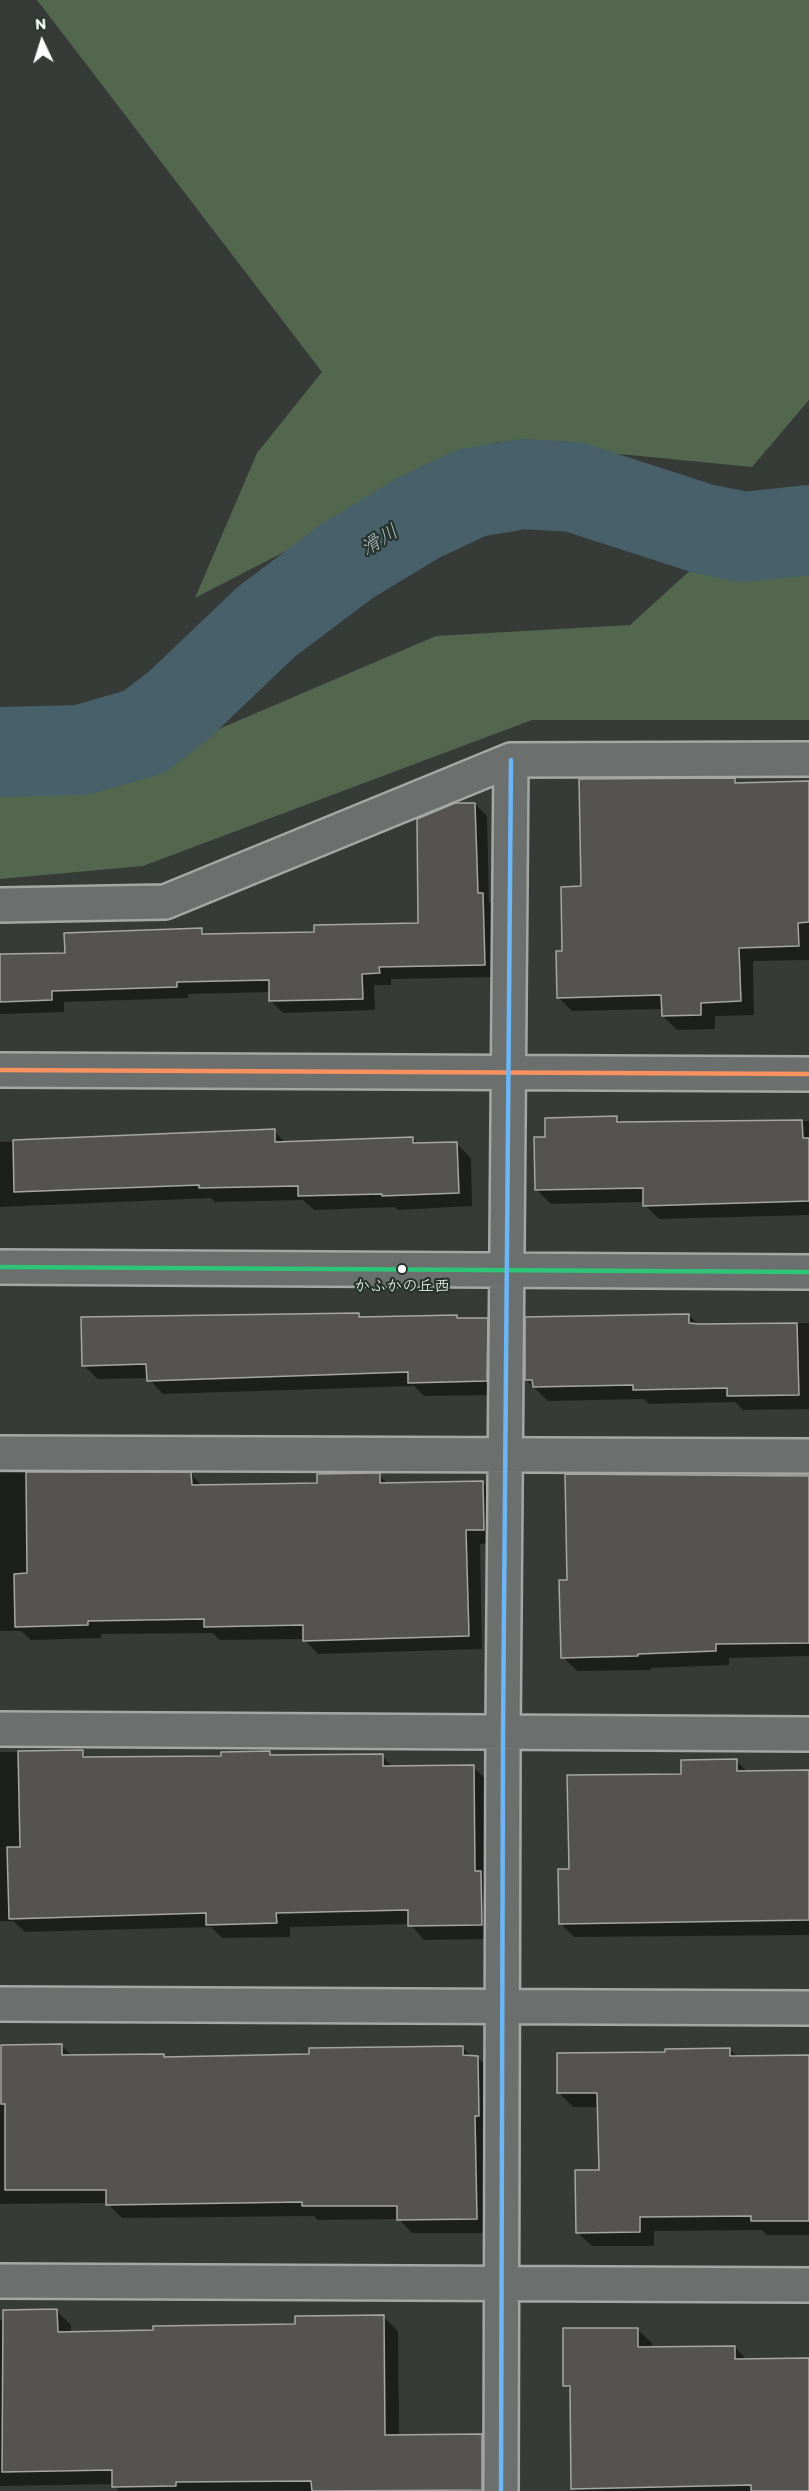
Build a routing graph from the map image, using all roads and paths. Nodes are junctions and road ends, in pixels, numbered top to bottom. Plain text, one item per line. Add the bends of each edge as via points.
1 (809, 759) edge
2 (511, 760) junction
3 (0, 905) edge
4 (0, 1070) edge
5 (509, 1072) junction
6 (809, 1074) edge
7 (0, 1267) edge
8 (508, 1268) junction
9 (809, 1272) edge
10 (0, 1454) edge
11 (506, 1455) junction
12 (809, 1456) edge
13 (0, 1729) edge
14 (503, 1732) junction
15 (809, 1734) edge
16 (0, 2004) edge
17 (502, 2006) junction
18 (809, 2008) edge
19 (0, 2281) edge
20 (503, 2284) junction
21 (809, 2285) edge
22 (501, 2491) edge

1 - 2 street
2 - 3 street via 165,902
2 - 5 street
4 - 5 street
5 - 6 street
5 - 8 street
7 - 8 street
8 - 9 street
8 - 11 street
10 - 11 street
11 - 12 street
11 - 14 street
13 - 14 street
14 - 15 street
14 - 17 street
16 - 17 street
17 - 18 street
17 - 20 street
19 - 20 street
20 - 21 street
20 - 22 street

